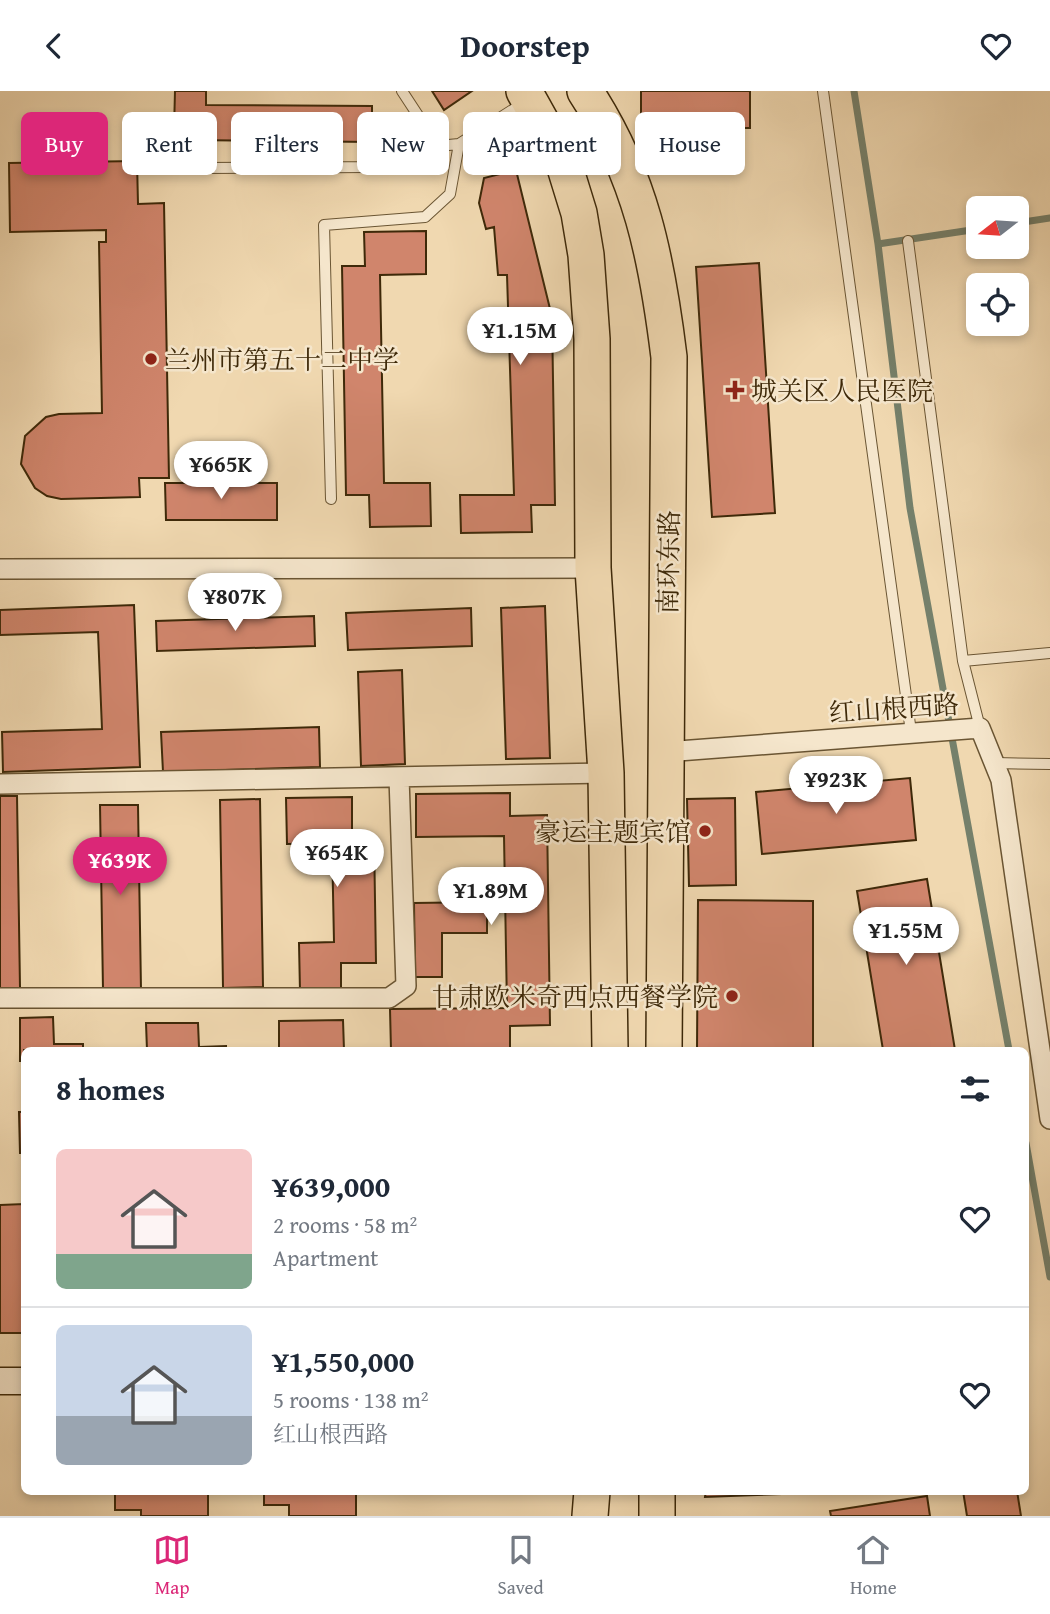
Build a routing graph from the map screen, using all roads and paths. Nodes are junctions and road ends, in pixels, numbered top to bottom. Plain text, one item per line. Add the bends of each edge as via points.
1 (402, 91) edge
2 (585, 91) edge
3 (823, 91) edge
4 (530, 95) edge
5 (416, 112) edge
6 (459, 144) junction
7 (449, 145) edge
8 (357, 167) edge
9 (217, 168) edge
10 (908, 241) dead end
11 (331, 499) dead end
12 (593, 568) junction
13 (0, 569) edge
14 (1050, 653) edge
15 (963, 661) junction
16 (979, 728) junction
17 (911, 732) junction
18 (665, 752) junction
19 (995, 763) junction
20 (1050, 764) edge
21 (606, 773) junction
22 (399, 777) junction
23 (0, 785) edge
24 (0, 998) edge
25 (610, 1047) edge
26 (664, 1047) edge
27 (1050, 1119) edge
28 (0, 1381) edge
29 (21, 1381) edge
30 (592, 1495) edge
31 (657, 1495) edge
32 (590, 1516) edge
33 (657, 1516) edge

1 - 5 lane
2 - 18 highway, 南环东路 via 612,131 654,250 669,357
3 - 17 lane
4 - 6 lane
4 - 12 highway via 563,161 586,255 592,339
6 - 7 lane
6 - 11 lane via 450,194 425,217 324,225
8 - 9 lane
10 - 15 lane
12 - 13 street
12 - 21 highway
14 - 15 lane
15 - 16 lane
16 - 17 street, 红山根西路
16 - 19 street, 红山根西路
17 - 18 street, 红山根西路
18 - 26 highway, 南环东路
19 - 20 lane
19 - 27 street, 红山根西路
21 - 22 street
21 - 25 highway
22 - 23 street
22 - 24 street via 406,986 388,998
28 - 29 main road
30 - 32 highway
31 - 33 highway

